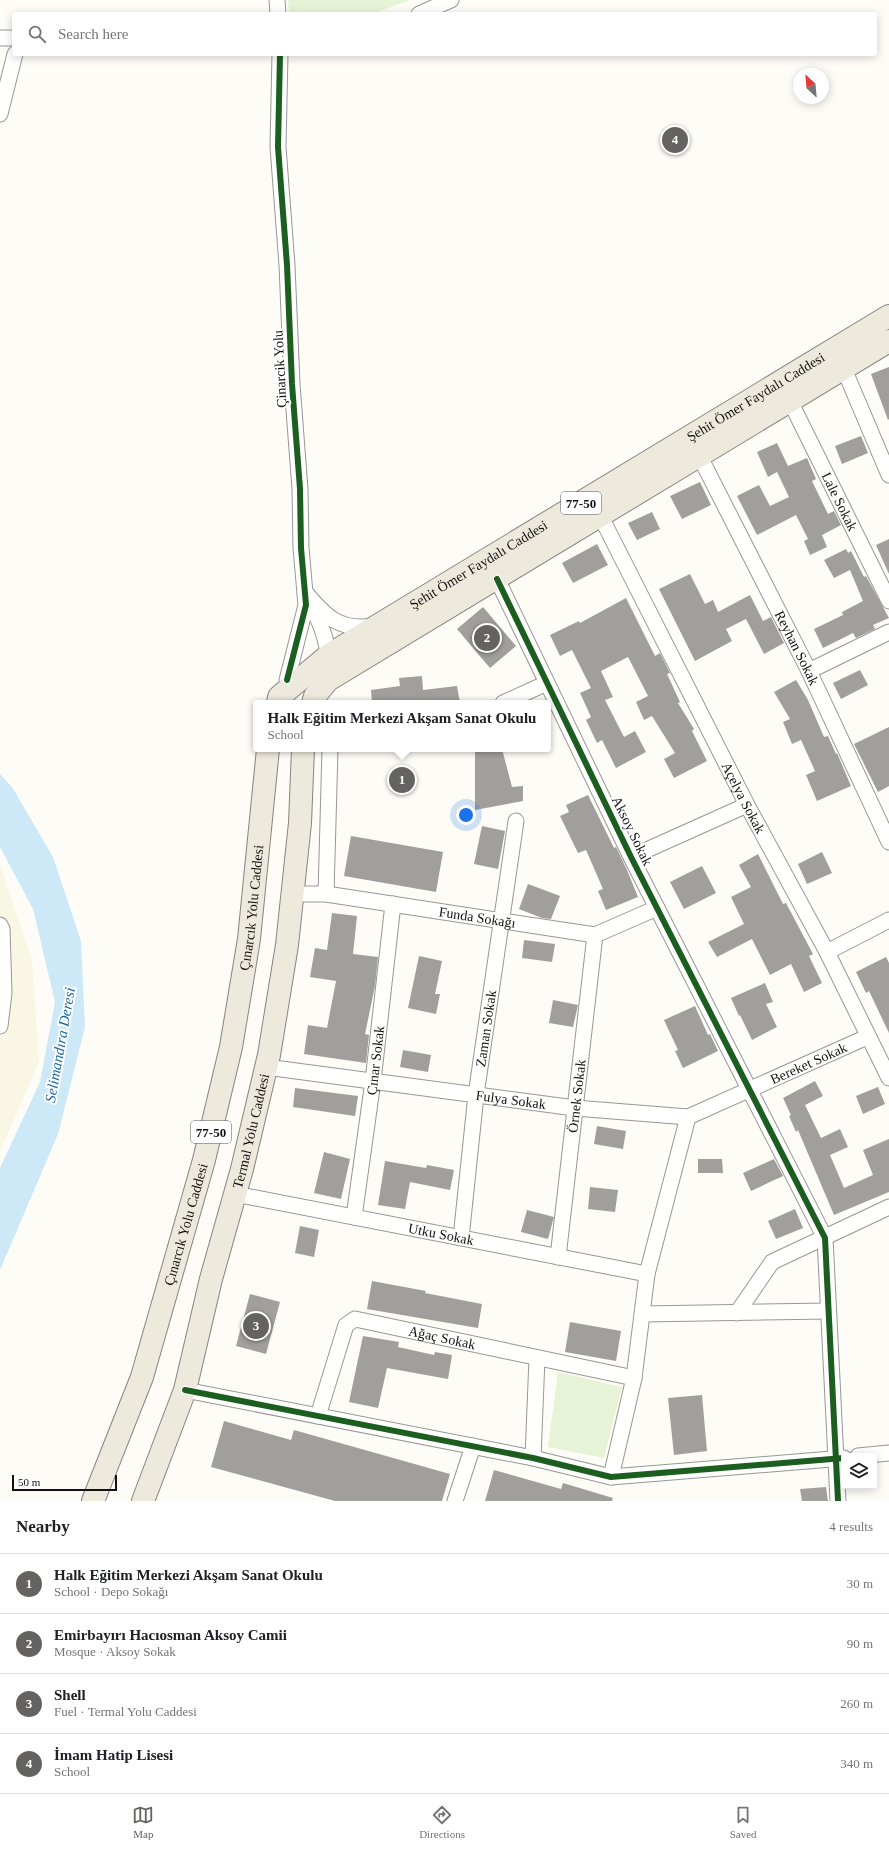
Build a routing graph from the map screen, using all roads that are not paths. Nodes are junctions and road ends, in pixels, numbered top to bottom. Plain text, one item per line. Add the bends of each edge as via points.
1 (277, 0) edge
2 (451, 0) edge
3 (278, 12) edge
4 (424, 12) edge
5 (0, 38) edge
6 (12, 38) edge
7 (14, 56) edge
8 (280, 56) edge
9 (0, 114) edge
10 (889, 316) edge
11 (889, 341) edge
12 (844, 369) junction
13 (790, 401) junction
14 (700, 457) junction
15 (889, 475) edge
16 (600, 515) junction
17 (497, 579) junction
18 (304, 592) junction
19 (889, 601) edge
20 (377, 626) junction
21 (889, 632) edge
22 (329, 655) junction
23 (809, 671) junction
24 (547, 684) junction
25 (281, 693) edge
26 (319, 693) edge
27 (510, 700) edge
28 (268, 752) edge
29 (304, 752) edge
30 (330, 752) edge
31 (747, 805) junction
32 (516, 821) dead end
33 (889, 842) edge
34 (631, 857) junction
35 (293, 894) junction
36 (326, 894) junction
37 (393, 904) junction
38 (657, 908) junction
39 (889, 920) edge
40 (502, 921) junction
41 (0, 926) edge
42 (595, 935) junction
43 (827, 952) junction
44 (0, 1026) edge
45 (867, 1037) junction
46 (266, 1067) junction
47 (889, 1078) edge
48 (373, 1081) junction
49 (751, 1090) junction
50 (476, 1095) junction
51 (575, 1108) junction
52 (688, 1117) junction
53 (235, 1194) junction
54 (889, 1207) edge
55 (354, 1217) junction
56 (461, 1238) junction
57 (825, 1238) junction
58 (558, 1256) junction
59 (647, 1274) junction
60 (828, 1311) junction
61 (737, 1313) junction
62 (643, 1314) junction
63 (537, 1358) junction
64 (634, 1378) junction
65 (185, 1390) junction
66 (318, 1416) junction
67 (474, 1446) junction
68 (889, 1453) edge
69 (877, 1454) edge
70 (533, 1458) junction
71 (840, 1458) edge
72 (611, 1477) junction
73 (93, 1501) edge
74 (143, 1501) edge
75 (455, 1501) edge
76 (838, 1501) edge

1 - 3 street
2 - 4 street
5 - 6 street
7 - 9 street
8 - 18 street, Çinarcik Yolu via 278,147 287,265
10 - 20 main road, Şehit Ömer Faydalı Caddesi / 77-50
11 - 12 main road, Şehit Ömer Faydalı Caddesi / 77-50
12 - 13 main road, Şehit Ömer Faydalı Caddesi / 77-50
12 - 15 street
13 - 14 main road, Şehit Ömer Faydalı Caddesi / 77-50
13 - 19 street, Lale Sokak
14 - 16 main road, Şehit Ömer Faydalı Caddesi / 77-50
14 - 23 street, Reyhan Sokak
16 - 17 main road, Şehit Ömer Faydalı Caddesi / 77-50
16 - 31 street, Açelya Sokak
17 - 24 street, Aksoy Sokak
17 - 26 main road, Şehit Ömer Faydalı Caddesi / 77-50
18 - 20 street via 332,621 358,628
18 - 22 street via 317,617
18 - 25 street, Çinarcik Yolu via 306,605
20 - 22 main road, Şehit Ömer Faydalı Caddesi / 77-50
21 - 23 street
22 - 25 main road, Şehit Ömer Faydalı Caddesi / 77-50
22 - 26 street, 77-50
23 - 33 street, Reyhan Sokak
24 - 27 street
24 - 34 street, Aksoy Sokak
28 - 73 main road, Çınarcık Yolu Caddesi / 77-50 via 250,939 229,1055 204,1160 144,1370
29 - 35 main road, Termal Yolu Caddesi / 77-50
30 - 36 street
31 - 34 street
31 - 43 street, Açelya Sokak
32 - 40 street, Zaman Sokak
34 - 38 street, Aksoy Sokak
35 - 36 street, Funda Sokağı
35 - 46 main road, Termal Yolu Caddesi / 77-50
36 - 37 street, Funda Sokağı
37 - 40 street, Funda Sokağı
37 - 48 street, Çınar Sokak
38 - 42 street
38 - 49 street, Aksoy Sokak
39 - 43 street
40 - 42 street, Funda Sokağı
40 - 50 street, Zaman Sokak
41 - 44 street via 4,993
42 - 51 street, Örnek Sokak
43 - 45 street, Açelya Sokak
45 - 47 street, Açelya Sokak
45 - 49 street, Bereket Sokak
46 - 48 street, Fulya Sokak
46 - 53 main road, Termal Yolu Caddesi / 77-50
48 - 50 street, Fulya Sokak
48 - 55 street, Çınar Sokak
49 - 52 street, Fulya Sokak
49 - 57 street, Aksoy Sokak
50 - 51 street, Fulya Sokak
50 - 56 street, Zaman Sokak
51 - 52 street, Fulya Sokak
51 - 58 street, Örnek Sokak
52 - 59 street
53 - 55 street, Utku Sokak
53 - 65 main road, Termal Yolu Caddesi / 77-50 via 211,1279
54 - 57 street
55 - 56 street, Utku Sokak
56 - 58 street, Utku Sokak
57 - 60 street
57 - 61 street via 772,1262
58 - 59 street, Utku Sokak
59 - 62 street
60 - 61 street
60 - 71 street
61 - 62 street
62 - 64 street
63 - 64 street, Ağaç Sokak
63 - 66 street, Ağaç Sokak via 356,1319 346,1325
63 - 70 street
64 - 72 street
65 - 66 street
65 - 74 main road, Termal Yolu Caddesi / 77-50
66 - 67 street
67 - 70 street
67 - 75 street
68 - 69 street
70 - 72 street
71 - 72 street
71 - 76 street

